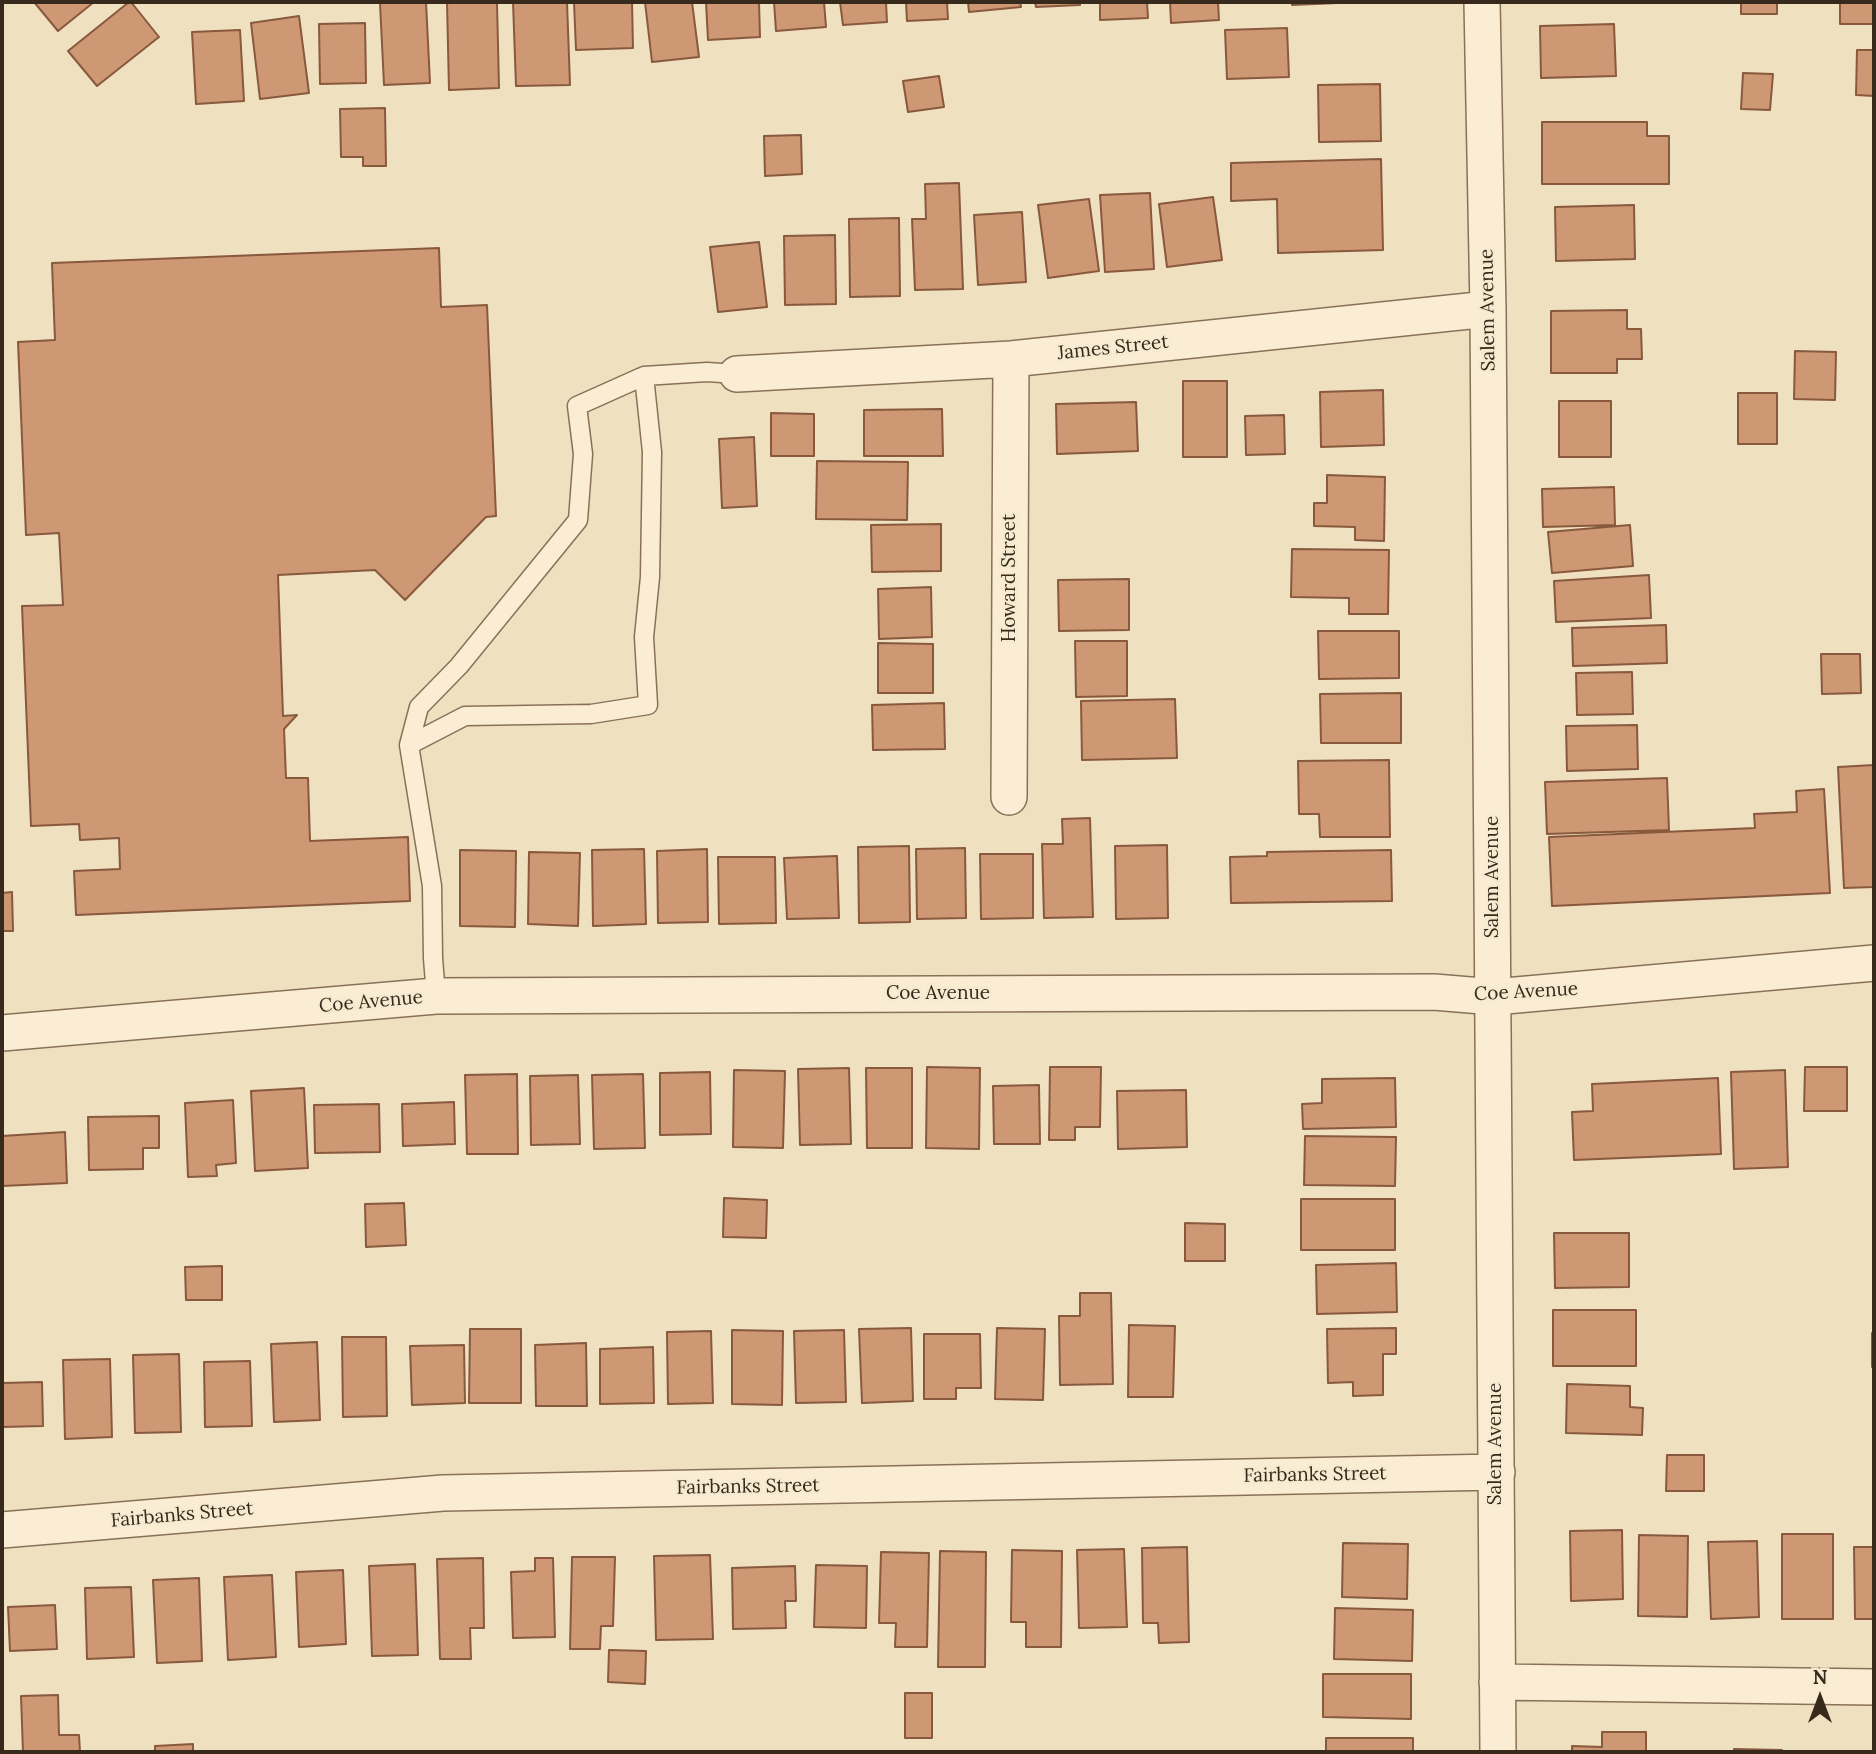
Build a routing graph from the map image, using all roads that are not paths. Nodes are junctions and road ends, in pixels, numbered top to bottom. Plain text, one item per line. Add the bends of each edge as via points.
1 (1482, 2) edge
2 (1488, 309) junction
3 (1010, 359) junction
4 (737, 374) joint
5 (644, 376) junction
6 (409, 745) junction
7 (1009, 797) dead end
8 (1874, 963) edge
9 (436, 996) junction
10 (1493, 997) junction
11 (2, 1033) edge
12 (1497, 1472) junction
13 (2, 1530) edge
14 (1497, 1682) junction
15 (1874, 1687) edge
16 (1498, 1752) edge

1 - 2 street, Salem Avenue
2 - 3 street, James Street
2 - 10 street, Salem Avenue
3 - 4 street, James Street
3 - 7 street, Howard Street
4 - 5 lane
5 - 6 lane via 577,407 583,454 578,520 459,666 419,707
5 - 6 lane via 652,452 644,637 648,705 591,714 465,716
6 - 9 lane via 432,886
8 - 10 street, Coe Avenue
9 - 10 street, Coe Avenue via 1434,992
9 - 11 street, Coe Avenue
10 - 12 street, Salem Avenue
12 - 13 street, Fairbanks Street via 443,1493
12 - 14 street, Salem Avenue
14 - 15 street
14 - 16 street, Salem Avenue

